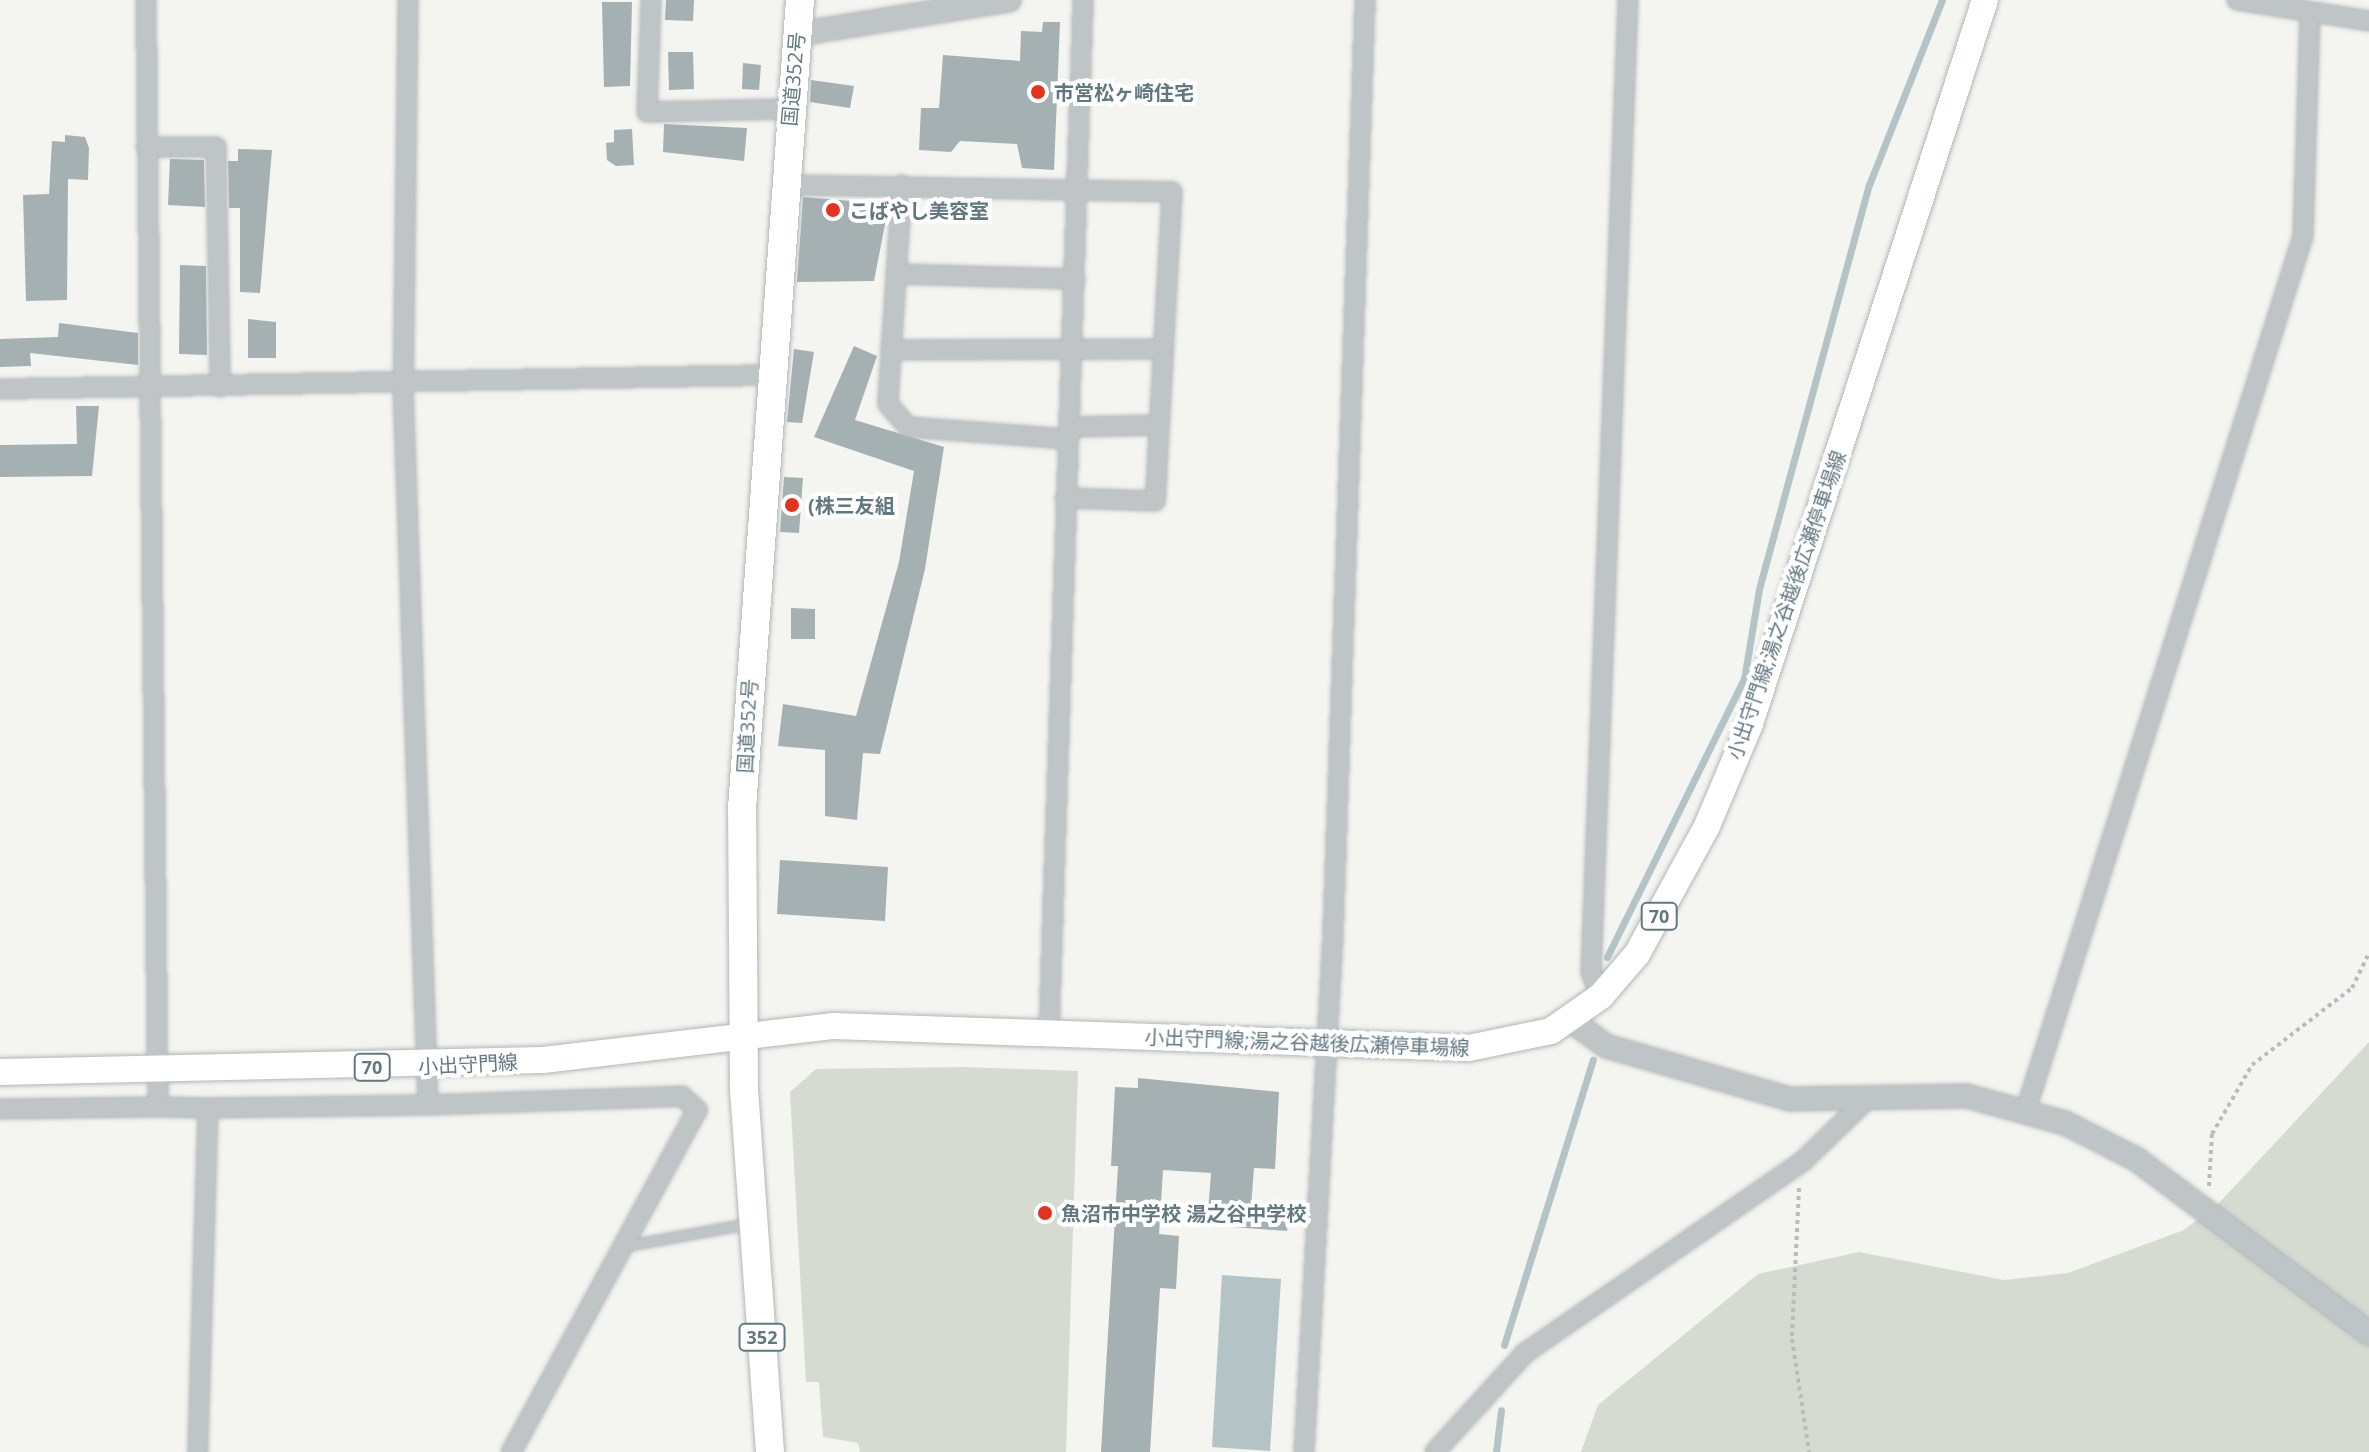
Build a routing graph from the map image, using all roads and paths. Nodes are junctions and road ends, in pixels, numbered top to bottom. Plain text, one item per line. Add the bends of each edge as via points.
1 (146, 0) edge
2 (408, 0) edge
3 (651, 0) edge
4 (800, 0) edge
5 (1009, 0) edge
6 (1083, 0) edge
7 (1365, 0) edge
8 (1628, 0) edge
9 (1985, 0) edge
10 (2237, 0) edge
11 (2310, 17) junction
12 (2369, 21) edge
13 (798, 34) junction
14 (790, 109) junction
15 (146, 147) junction
16 (783, 185) junction
17 (902, 185) junction
18 (1080, 185) junction
19 (896, 274) junction
20 (1075, 279) junction
21 (1072, 349) junction
22 (1163, 349) junction
23 (891, 350) junction
24 (768, 375) junction
25 (403, 385) junction
26 (147, 387) junction
27 (220, 387) junction
28 (0, 389) edge
29 (1159, 425) junction
30 (1068, 433) junction
31 (1065, 498) junction
32 (2369, 953) edge
33 (1601, 996) junction
34 (1569, 1019) junction
35 (1049, 1032) junction
36 (742, 1036) junction
37 (1328, 1045) junction
38 (427, 1066) junction
39 (157, 1070) junction
40 (0, 1072) edge
41 (1864, 1102) junction
42 (428, 1105) junction
43 (158, 1107) junction
44 (208, 1108) junction
45 (0, 1109) edge
46 (2026, 1110) junction
47 (1803, 1161) junction
48 (2208, 1209) junction
49 (754, 1222) junction
50 (624, 1246) junction
51 (2369, 1333) edge
52 (198, 1452) edge
53 (511, 1452) edge
54 (770, 1452) edge
55 (1304, 1452) edge
56 (1435, 1452) edge
57 (1809, 1452) edge

1 - 15 street
2 - 25 street
3 - 14 street via 647,112
4 - 13 highway, 国道352号 / 352
5 - 13 street
6 - 18 street
7 - 37 street
8 - 33 street via 1591,972
9 - 33 main road, 小出守門線;湯之谷越後広瀬停車場線 / 70 via 1750,724 1674,890
10 - 11 street
11 - 12 street
11 - 46 street via 2303,236
13 - 14 highway, 国道352号 / 352
14 - 16 highway, 国道352号 / 352
15 - 26 street
15 - 27 street via 216,147
16 - 17 street
16 - 24 highway, 国道352号 / 352
17 - 18 street
17 - 19 street
18 - 20 street
18 - 22 street via 1172,192
19 - 20 street
19 - 23 street
20 - 21 street
21 - 22 street
21 - 23 street
21 - 30 street
22 - 29 street
23 - 30 street via 888,404 908,427
24 - 25 street
24 - 36 highway, 国道352号 / 352 via 742,809
25 - 27 street
25 - 38 street
26 - 27 street
26 - 28 street
26 - 39 street
29 - 30 street
29 - 31 street via 1155,501
30 - 31 street
31 - 35 street
32 - 48 path via 2352,988 2252,1065 2212,1134
33 - 34 main road, 小出守門線;湯之谷越後広瀬停車場線 / 70
34 - 37 main road, 小出守門線;湯之谷越後広瀬停車場線 / 70 via 1500,1046
34 - 41 street via 1606,1046 1722,1081 1790,1099
35 - 36 main road, 小出守門線;湯之谷越後広瀬停車場線 / 70 via 885,1025
35 - 37 main road, 小出守門線;湯之谷越後広瀬停車場線 / 70
36 - 38 main road, 小出守門線 / 70 via 589,1057
36 - 49 highway, 国道352号 / 352
37 - 55 street
38 - 39 main road, 小出守門線 / 70
38 - 42 street
39 - 40 main road, 小出守門線 / 70
39 - 43 street
41 - 46 street via 1939,1094
41 - 47 street
42 - 44 street
42 - 50 street via 691,1101 696,1120
43 - 44 street
43 - 45 street
44 - 52 street
46 - 48 street via 2106,1142
47 - 56 street via 1525,1353
47 - 57 path via 1792,1339
48 - 51 street
49 - 50 lane
49 - 54 highway, 国道352号 / 352
50 - 53 street

